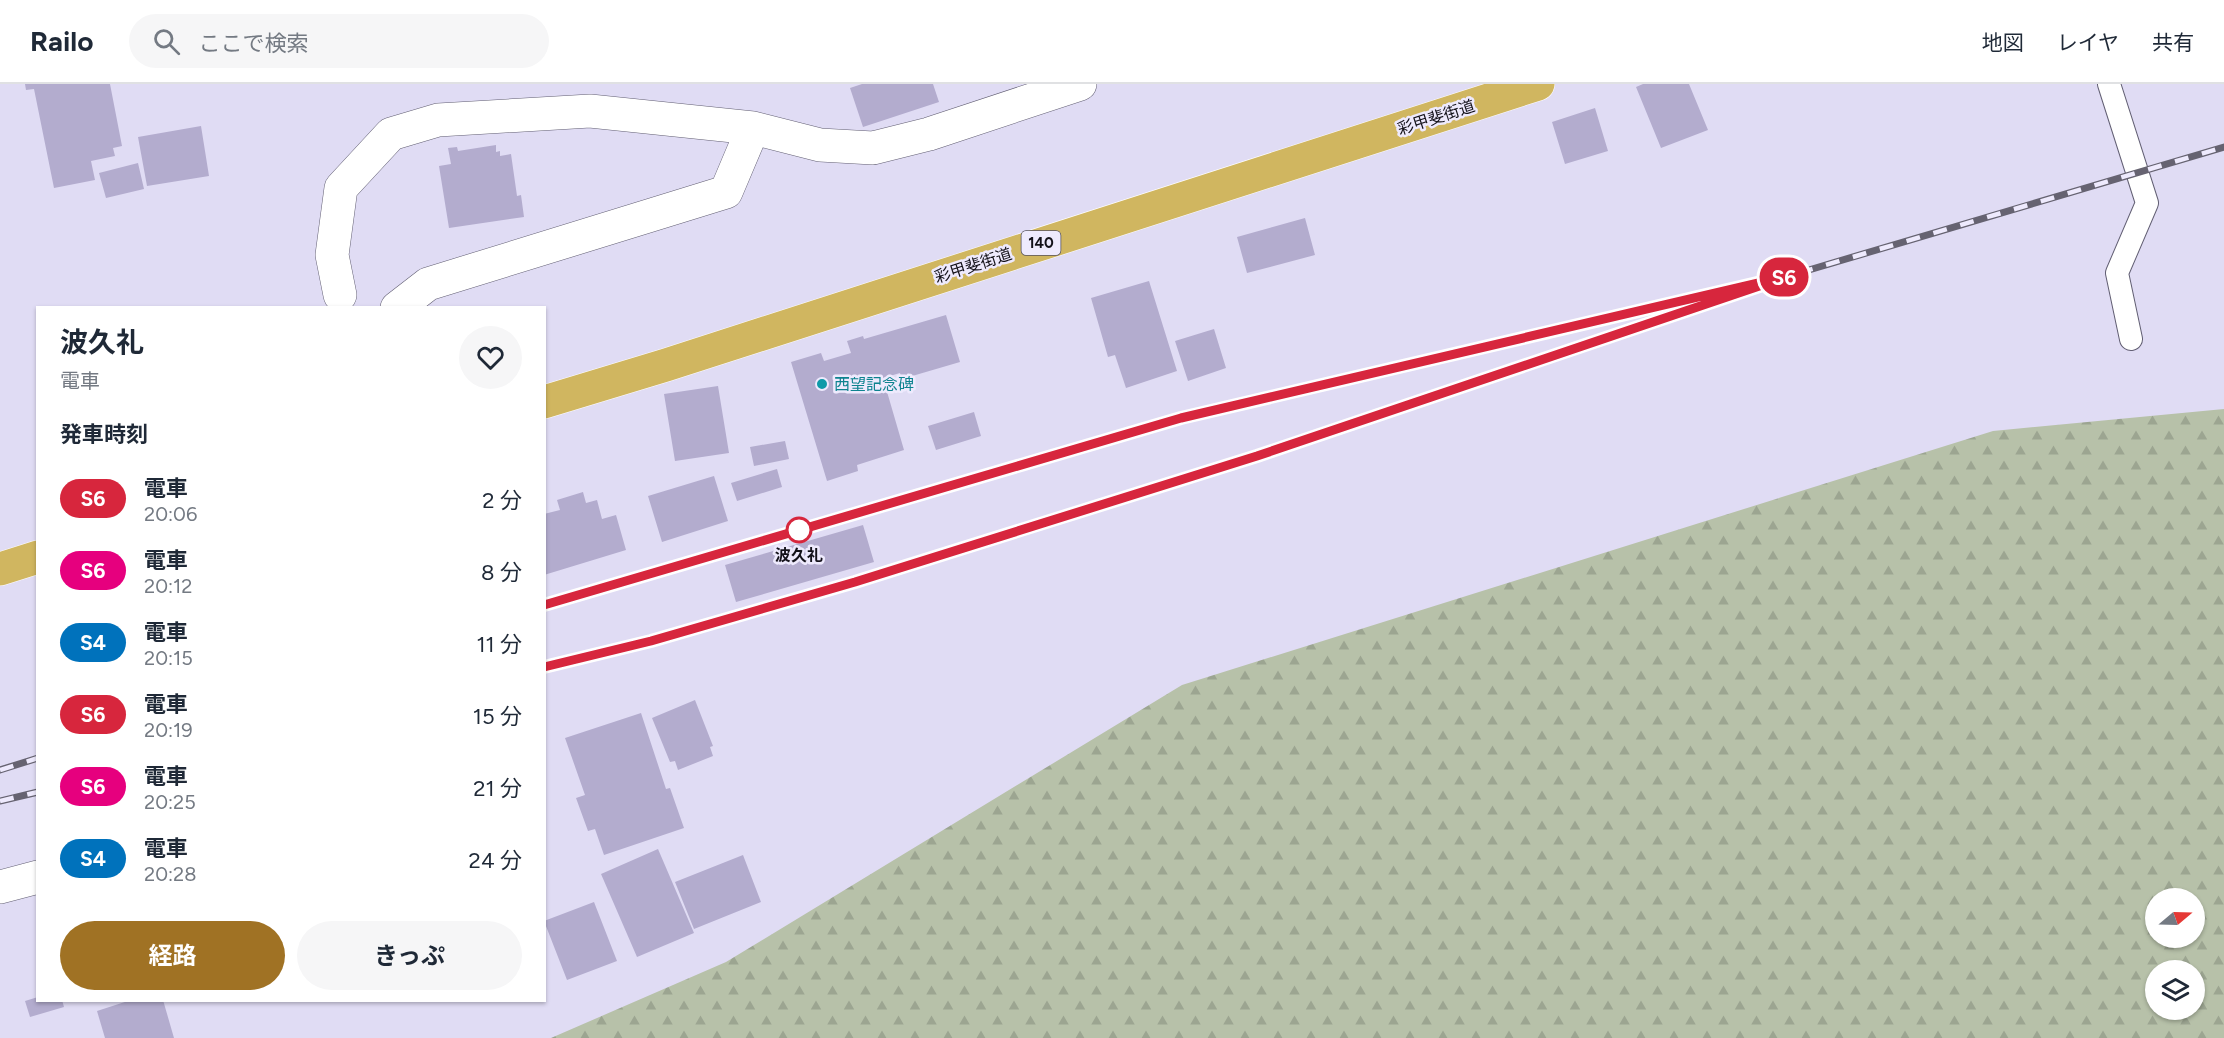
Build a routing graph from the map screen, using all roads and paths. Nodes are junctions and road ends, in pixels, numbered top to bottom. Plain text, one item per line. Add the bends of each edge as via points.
1 (1080, 84) edge
2 (1538, 84) edge
3 (2109, 84) edge
4 (753, 128) junction
5 (340, 295) dead end
6 (400, 306) edge
7 (2131, 339) dead end
8 (546, 401) edge
9 (36, 558) edge
10 (0, 569) edge
11 (36, 878) edge
12 (0, 887) edge

1 - 4 street via 929,134 873,148 820,145
2 - 8 highway, 彩甲斐街道 / 140
3 - 7 lane via 2147,203 2117,273
4 - 5 street via 590,111 438,120 391,134 341,188 332,255
4 - 6 street via 726,192 428,284
9 - 10 highway
11 - 12 street

